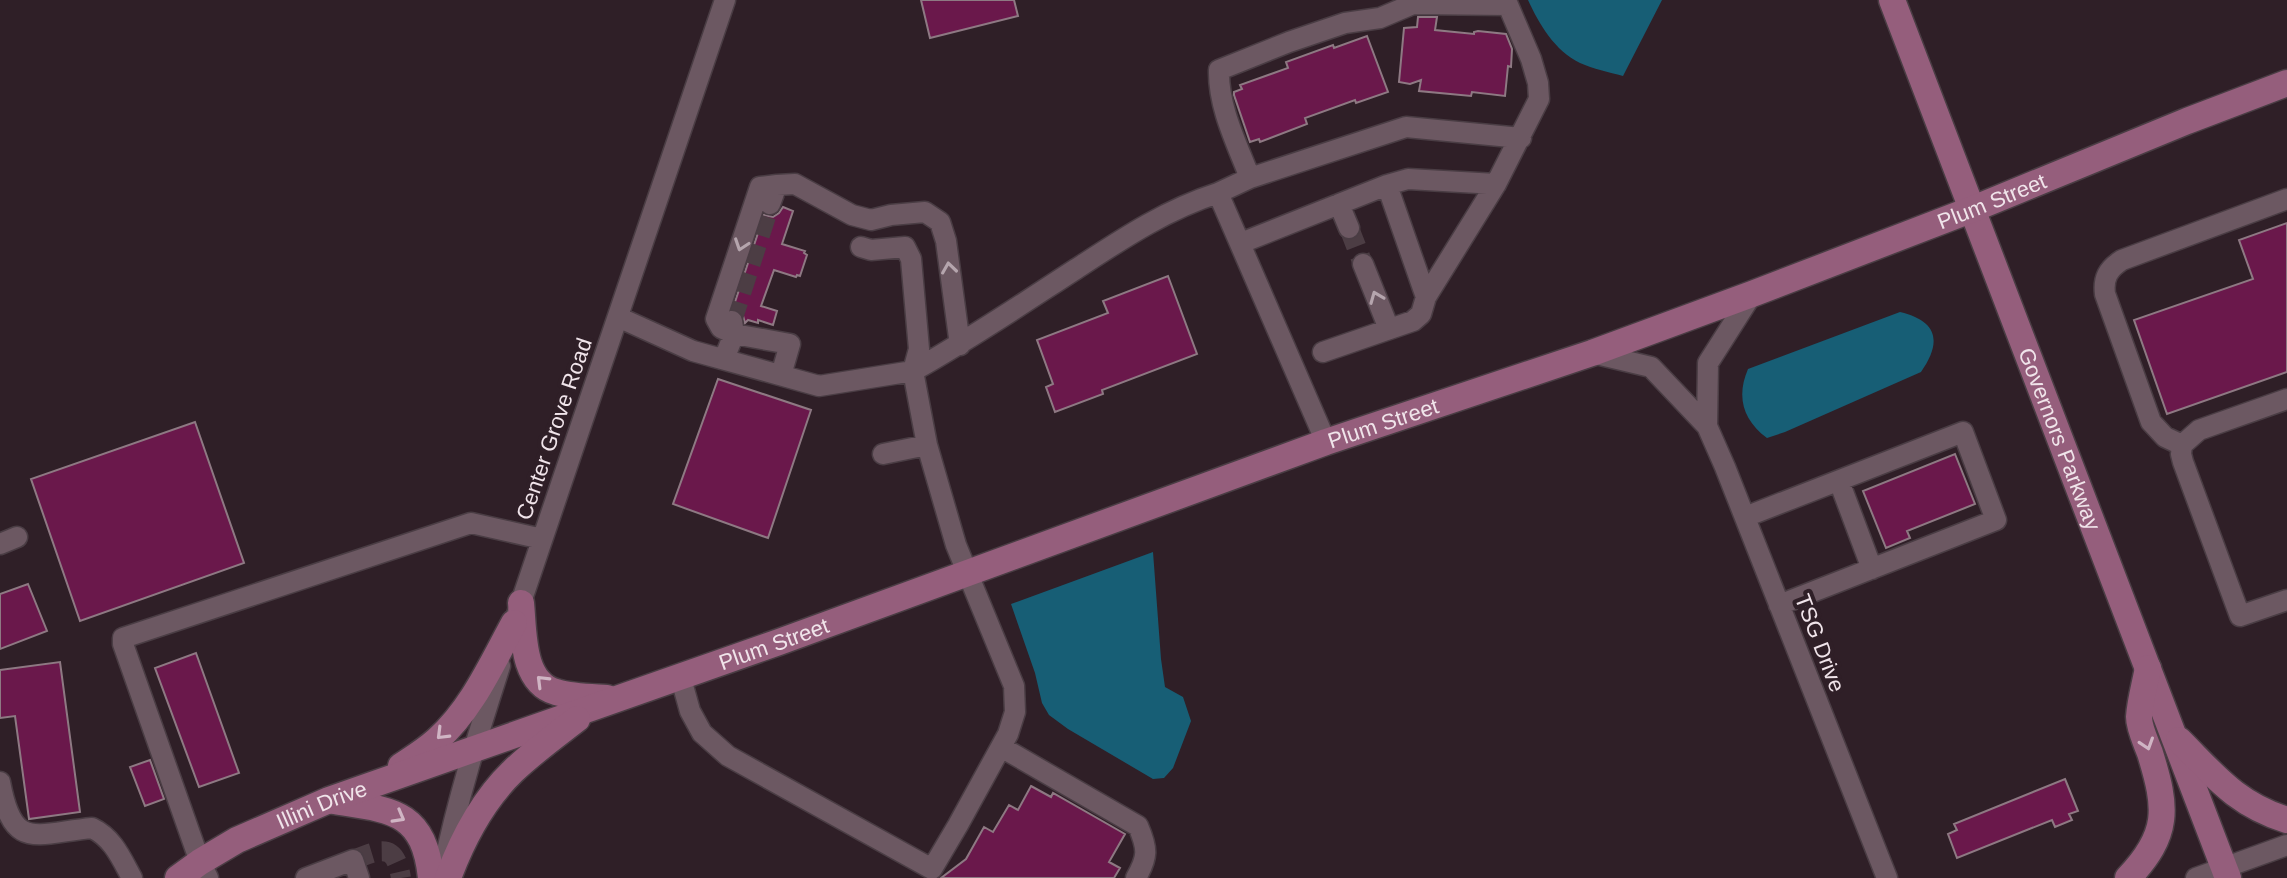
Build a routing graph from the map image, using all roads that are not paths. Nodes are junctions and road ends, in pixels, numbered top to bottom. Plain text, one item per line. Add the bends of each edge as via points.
1 (725, 0) edge
2 (1892, 0) edge
3 (2287, 83) edge
4 (1521, 138) junction
5 (1250, 178) junction
6 (1496, 184) junction
7 (1387, 185) junction
8 (1218, 193) junction
9 (2287, 199) edge
10 (1339, 204) junction
11 (1973, 209) junction
12 (1349, 228) tunnel mouth
13 (1241, 243) junction
14 (861, 247) dead end
15 (1363, 264) tunnel mouth
16 (1752, 294) junction
17 (1426, 297) junction
18 (618, 317) junction
19 (733, 328) junction
20 (1389, 329) junction
21 (960, 345) junction
22 (1323, 352) dead end
23 (1592, 353) junction
24 (724, 359) junction
25 (913, 371) junction
26 (781, 375) junction
27 (2287, 399) edge
28 (1707, 426) junction
29 (1326, 442) junction
30 (927, 445) junction
31 (2182, 445) junction
32 (883, 454) dead end
33 (1839, 481) junction
34 (1745, 517) junction
35 (542, 539) junction
36 (1872, 569) junction
37 (967, 574) junction
38 (2287, 600) edge
39 (1779, 605) junction
40 (518, 613) junction
41 (2148, 668) junction
42 (680, 675) junction
43 (604, 702) junction
44 (2173, 733) junction
45 (1001, 747) junction
46 (473, 749) junction
47 (0, 782) edge
48 (329, 800) junction
49 (2287, 820) edge
50 (2287, 845) edge
51 (204, 870) edge
52 (2226, 872) edge
53 (929, 873) edge
54 (132, 878) edge
55 (178, 878) edge
56 (306, 878) edge
57 (359, 878) tunnel mouth
58 (431, 878) edge
59 (442, 878) edge
60 (448, 878) edge
61 (1136, 878) edge
62 (1887, 878) edge
63 (2128, 878) edge
64 (2196, 878) edge

1 - 18 street, Center Grove Road
2 - 11 main road, Governors Parkway
3 - 11 main road, Plum Street
4 - 5 street via 1406,127
4 - 5 street via 1539,99 1538,83 1508,5 1413,4 1303,37 1219,70 1218,87
4 - 6 street
5 - 8 street
6 - 7 street via 1408,179
6 - 17 street
7 - 10 street
7 - 17 street
8 - 13 street
8 - 21 street via 1147,223
9 - 31 street via 2122,260 2107,273 2105,294 2151,422
10 - 12 street
10 - 13 street
11 - 16 main road, Plum Street
11 - 41 main road, Governors Parkway
13 - 29 street
14 - 25 street via 905,247 911,259 919,349
20 -> 15 street
16 - 23 main road, Plum Street
16 - 28 street, TSG Drive via 1708,363
17 - 20 street via 1413,321
18 - 24 street
18 - 35 street, Center Grove Road
21 -> 19 street via 940,222 925,212 871,220 795,184 773,194 760,187 716,319 721,328
19 - 24 street
19 - 26 street via 790,344
20 - 22 street
21 - 25 street
23 - 28 street, TSG Drive via 1651,367
23 - 29 main road, Plum Street
24 - 26 street
25 - 26 street via 819,386
25 - 30 street
27 - 31 street via 2199,430
28 - 34 street, TSG Drive
29 - 37 main road, Plum Street
30 - 32 street
30 - 37 street
31 - 38 street via 2183,462 2240,616
33 - 34 street
33 - 36 street
33 - 36 street via 1963,432 1996,520
34 - 39 street, TSG Drive
35 - 40 street, Center Grove Road
35 - 51 street via 471,523 123,638
36 - 39 street
37 - 42 main road, Plum Street
37 - 45 street via 1014,686 1015,712
39 - 62 street, TSG Drive
43 -> 40 main road via 541,684 533,674
40 - 46 street, Center Grove Road
40 -> 48 main road via 465,707 437,740 378,780
41 - 44 main road, Governors Parkway
41 -> 63 main road via 2139,719 2163,814 2159,836
42 - 43 main road, Plum Street
42 - 53 street via 702,733 728,756
43 - 46 main road, Plum Street
43 - 60 main road via 511,773 466,836
44 - 49 main road via 2230,792
44 - 52 main road, Governors Parkway
45 - 53 street
45 - 61 street via 1138,826 1146,859
46 - 48 main road, Illini Drive
46 - 59 street, Center Grove Road
47 - 54 street via 15,827 30,834 92,828 107,838
48 - 51 main road, Illini Drive via 237,840
48 -> 58 main road via 383,808 412,824 428,855
50 - 52 street
51 - 55 main road, Illini Drive
52 - 64 street
56 - 57 street via 353,860

